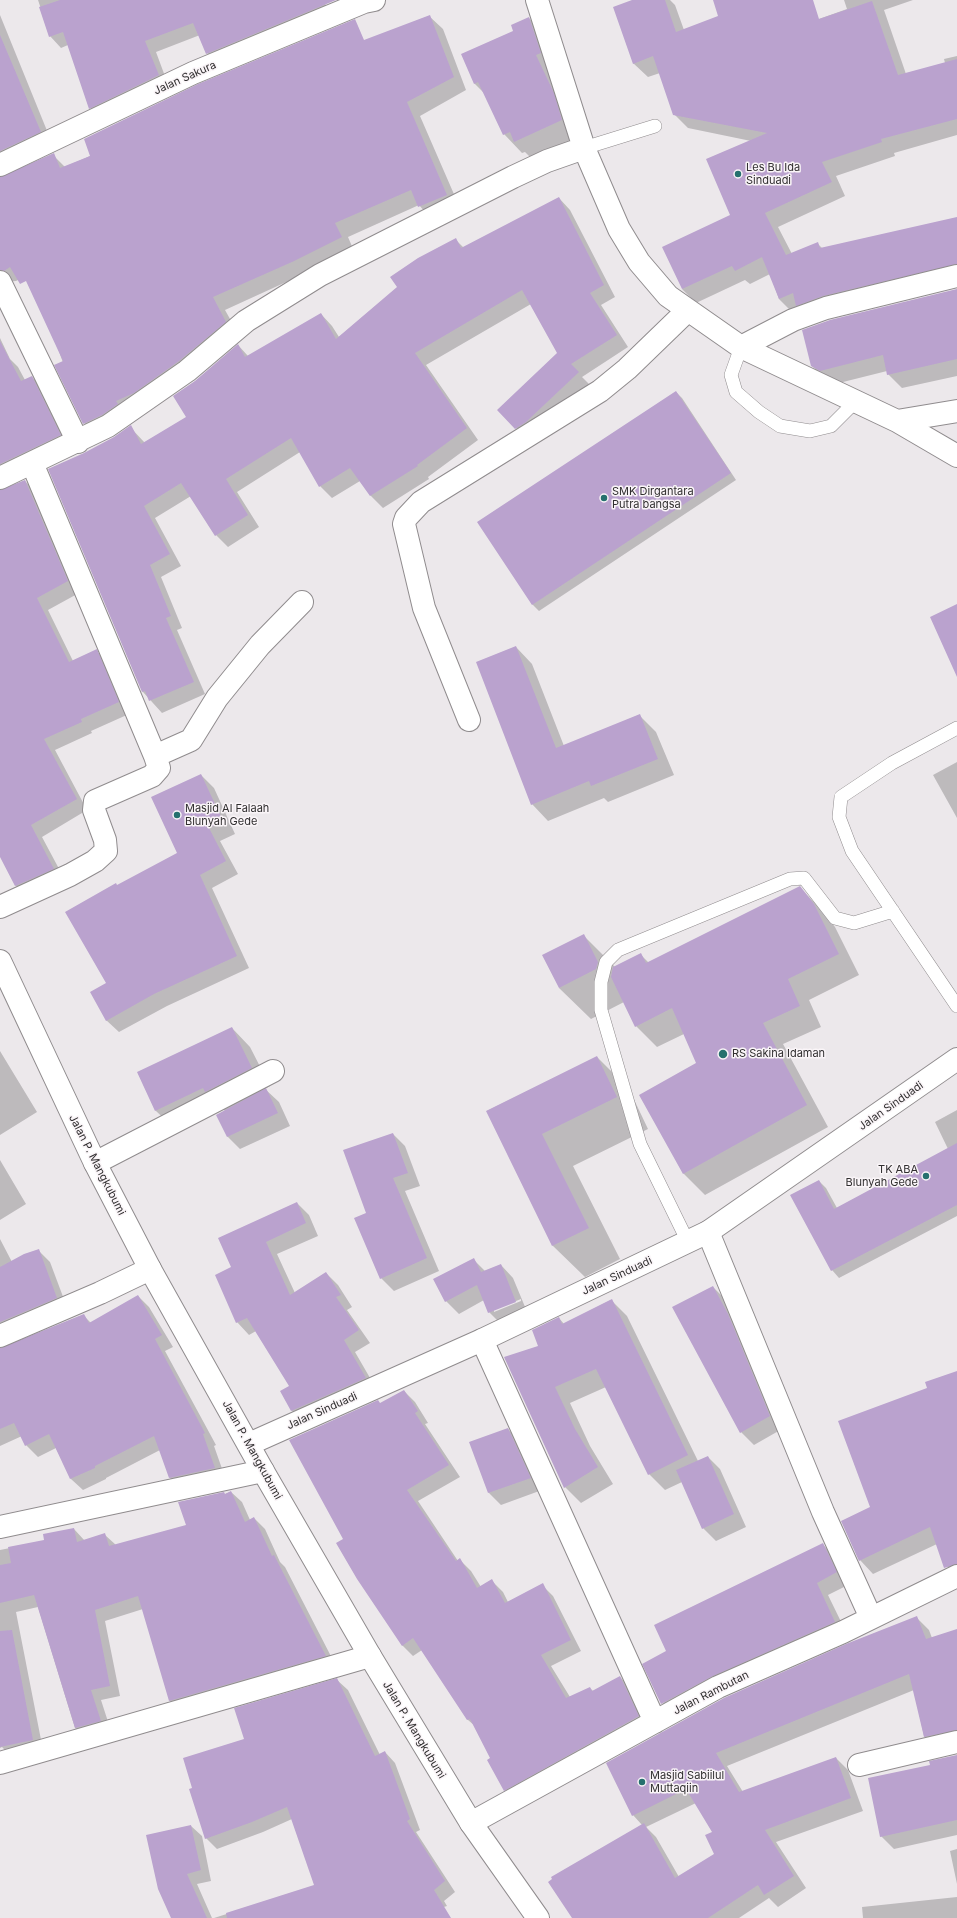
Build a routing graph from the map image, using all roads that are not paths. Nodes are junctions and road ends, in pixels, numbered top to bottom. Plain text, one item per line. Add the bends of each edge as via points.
1 (374, 0) edge
2 (538, 0) edge
3 (655, 126) dead end
4 (584, 148) junction
5 (0, 165) edge
6 (957, 276) edge
7 (0, 282) edge
8 (688, 310) junction
9 (740, 347) junction
10 (854, 402) junction
11 (957, 411) edge
12 (897, 421) junction
13 (78, 442) junction
14 (957, 456) edge
15 (32, 463) junction
16 (0, 478) edge
17 (302, 602) dead end
18 (469, 720) dead end
19 (957, 728) edge
20 (155, 756) junction
21 (0, 908) edge
22 (893, 911) junction
23 (0, 961) edge
24 (957, 1006) edge
25 (957, 1059) edge
26 (273, 1071) dead end
27 (94, 1163) junction
28 (708, 1232) junction
29 (688, 1242) junction
30 (150, 1268) junction
31 (0, 1336) edge
32 (482, 1340) junction
33 (249, 1444) junction
34 (263, 1471) junction
35 (0, 1528) edge
36 (957, 1576) edge
37 (871, 1618) junction
38 (370, 1656) junction
39 (655, 1722) junction
40 (957, 1742) edge
41 (0, 1763) edge
42 (859, 1764) dead end
43 (470, 1823) junction
44 (538, 1918) edge

1 - 5 street, Jalan Sakura via 193,73
2 - 4 street
3 - 4 lane
4 - 8 street via 619,229 640,262 668,296
4 - 13 street via 513,177 320,276 246,321 187,371 108,426
6 - 9 street via 826,308 793,320
7 - 13 street
8 - 9 street
8 - 18 street via 627,369 600,391 421,502 406,518 404,524 424,608
9 - 10 street
9 - 10 lane via 731,375 736,392 780,426 810,431 831,426
10 - 12 street
11 - 12 street
12 - 14 street
13 - 15 street
15 - 16 street
15 - 20 street
17 - 20 street via 260,645 217,698 191,740
19 - 22 lane via 892,763 841,797 839,818 852,851
20 - 21 street via 159,768 152,776 94,801 94,810 105,840 106,851 70,876
22 - 24 lane
22 - 29 lane via 854,923 835,918 804,878 790,879 618,950 606,962 601,982 601,1010 605,1025 640,1144
23 - 27 street, Jalan P. Mangkubumi
25 - 28 street, Jalan Sinduadi
26 - 27 street
27 - 30 street, Jalan P. Mangkubumi
28 - 29 street, Jalan Sinduadi
28 - 37 street via 823,1512
29 - 32 street, Jalan Sinduadi
30 - 31 street via 100,1293
30 - 33 street, Jalan P. Mangkubumi
32 - 33 street, Jalan Sinduadi
32 - 39 street
33 - 34 street, Jalan P. Mangkubumi
34 - 35 street
34 - 38 street, Jalan P. Mangkubumi
36 - 37 street, Jalan Rambutan
37 - 39 street, Jalan Rambutan via 718,1687
38 - 41 street
38 - 43 street, Jalan P. Mangkubumi
39 - 43 street, Jalan Rambutan
40 - 42 street
43 - 44 street, Jalan P. Mangkubumi

